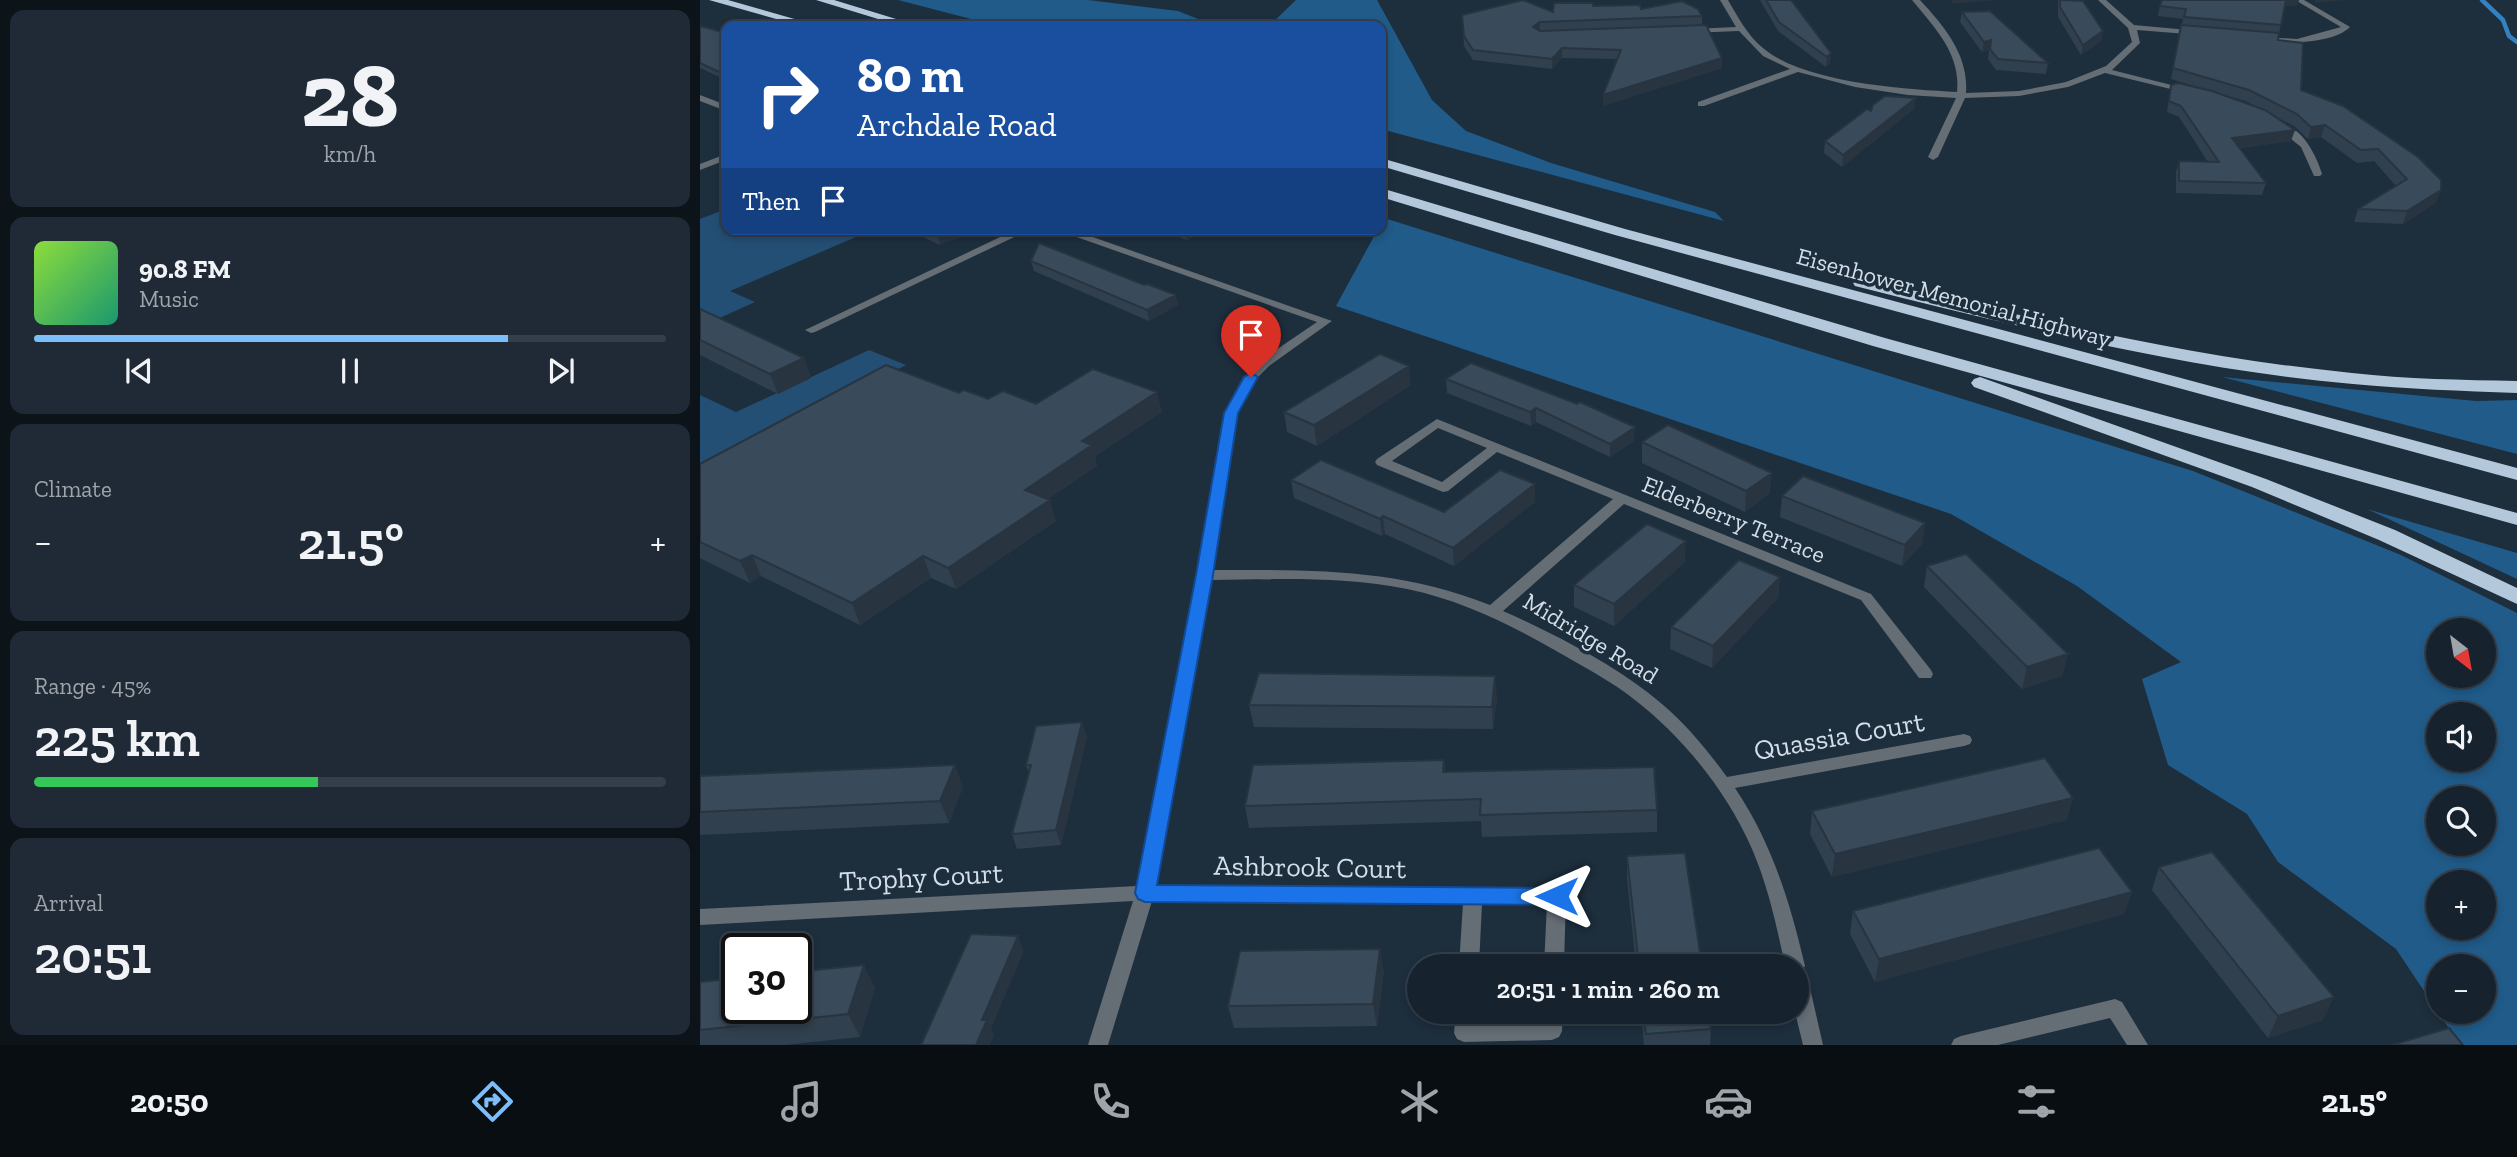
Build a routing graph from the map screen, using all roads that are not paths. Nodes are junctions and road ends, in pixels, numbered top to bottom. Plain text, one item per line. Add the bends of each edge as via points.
1 (715, 0) edge
2 (822, 0) edge
3 (1724, 0) edge
4 (1916, 0) edge
5 (2102, 0) edge
6 (2299, 0) edge
7 (794, 21) edge
8 (896, 21) edge
9 (2132, 27) junction
10 (1740, 29) junction
11 (1687, 31) edge
12 (2205, 33) edge
13 (2257, 38) edge
14 (1797, 69) junction
15 (2108, 71) junction
16 (2195, 94) edge
17 (1961, 96) junction
18 (700, 98) edge
19 (1702, 104) dead end
20 (721, 106) edge
21 (2267, 119) edge
22 (1933, 157) dead end
23 (721, 159) edge
24 (1386, 163) edge
25 (700, 167) edge
26 (2316, 174) dead end
27 (1386, 194) edge
28 (1522, 203) junction
29 (1013, 235) edge
30 (1076, 235) edge
31 (1787, 314) junction
32 (811, 330) dead end
33 (2517, 387) edge
34 (1496, 447) junction
35 (2517, 474) edge
36 (1622, 499) junction
37 (2517, 519) edge
38 (1205, 575) junction
39 (2517, 597) edge
40 (1493, 611) junction
41 (1925, 674) dead end
42 (1964, 740) dead end
43 (1723, 784) junction
44 (1145, 893) junction
45 (1474, 897) junction
46 (700, 916) edge
47 (1470, 954) edge
48 (1555, 954) edge
49 (1792, 954) edge
50 (1465, 1024) edge
51 (1552, 1024) edge
52 (1809, 1024) edge
53 (1098, 1045) edge
54 (1814, 1045) edge
55 (1961, 1045) edge
56 (2138, 1045) edge

1 - 7 highway
2 - 8 highway
3 - 10 street
4 - 17 street via 1951,43 1960,68
5 - 9 street
6 - 13 street via 2346,27 2297,41
9 - 12 street
9 - 15 street via 2136,43 2127,58
10 - 11 street
10 - 14 street via 1759,50
14 - 17 street via 1851,84
14 - 19 street
15 - 16 street
15 - 17 street via 2045,90
17 - 22 street
18 - 20 street
21 - 26 street via 2304,144
23 - 25 street
24 - 28 highway, Eisenhower Memorial Highway
27 - 31 highway
28 - 33 highway via 2208,360 2309,375
28 - 35 highway, Eisenhower Memorial Highway
29 - 32 street
30 - 38 street via 1326,321 1265,363 1251,377 1231,413
31 - 37 highway
31 - 39 highway via 2259,483 2387,535
34 - 34 street, Elderberry Terrace via 1437,423 1382,462 1443,488
34 - 36 street, Elderberry Terrace
36 - 40 street
36 - 41 street, Elderberry Terrace via 1866,597
38 - 40 street, Midridge Road via 1323,575 1407,584
38 - 44 street
40 - 43 street, Midridge Road via 1642,696 1683,733
42 - 43 street, Quassia Court
43 - 49 street, Midridge Road via 1760,847
44 - 45 street, Ashbrook Court
44 - 46 street, Trophy Court
44 - 53 street
45 - 47 street
45 - 48 street, Ashbrook Court via 1557,896
50 - 51 street via 1464,1033 1552,1031
52 - 54 street
55 - 56 street via 2115,1008

